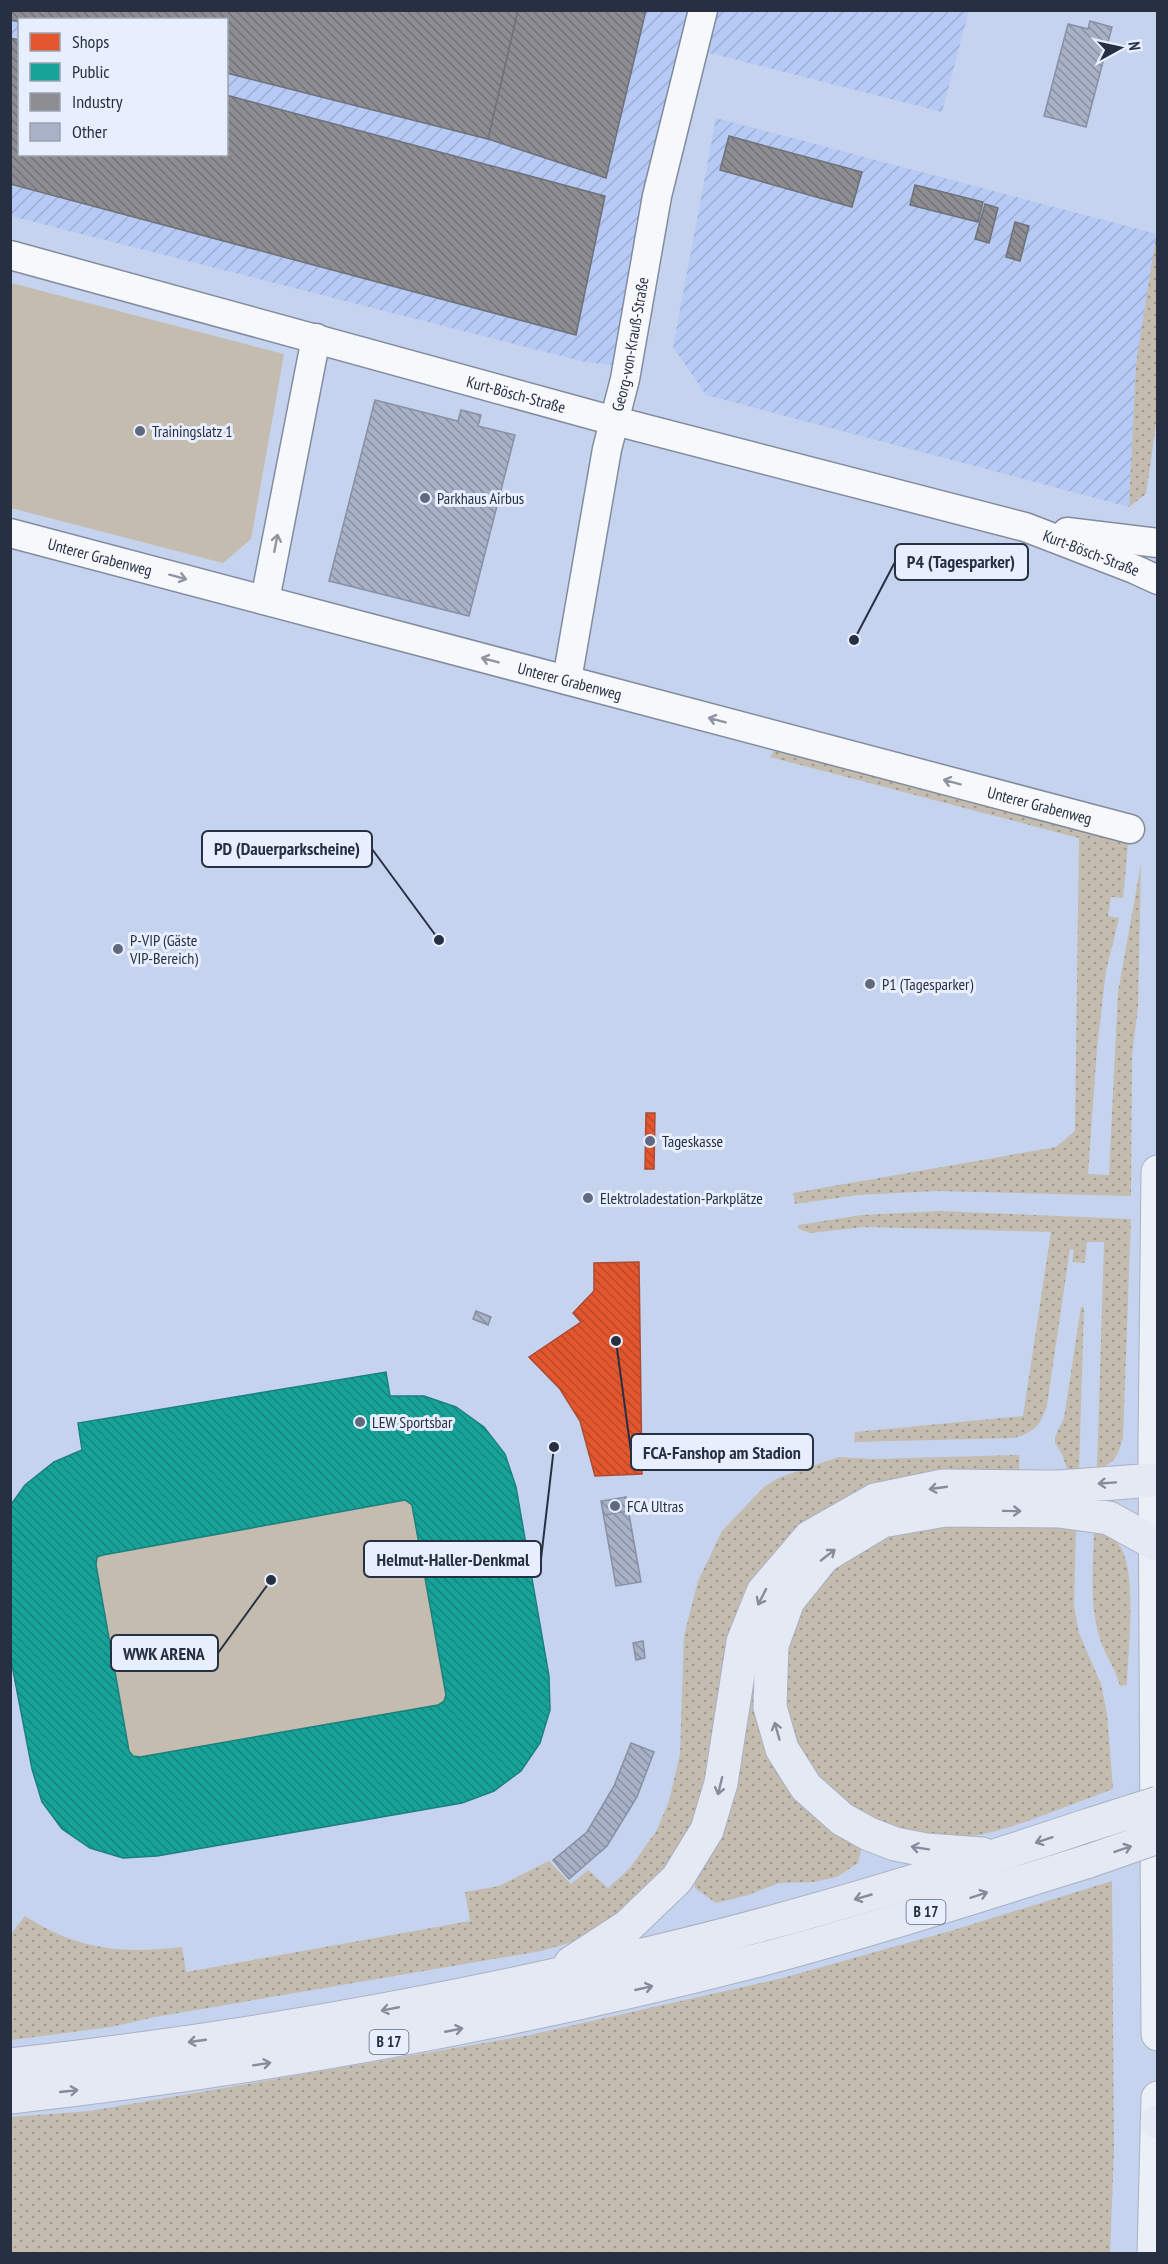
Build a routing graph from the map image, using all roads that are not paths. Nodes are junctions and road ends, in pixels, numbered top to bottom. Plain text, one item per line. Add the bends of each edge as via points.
1 (704, 10) edge
2 (10, 255) edge
3 (316, 338) junction
4 (615, 420) junction
5 (1024, 527) junction
6 (10, 533) edge
7 (1158, 543) edge
8 (1158, 580) edge
9 (265, 600) junction
10 (567, 680) junction
11 (1130, 829) dead end
12 (1158, 1172) edge
13 (1156, 1364) edge
14 (1155, 1480) junction
15 (1156, 1544) junction
16 (1158, 1803) edge
17 (1158, 1837) edge
18 (999, 1855) junction
19 (550, 1976) junction
20 (1158, 2034) edge
21 (10, 2065) edge
22 (10, 2097) edge
23 (1158, 2098) edge
24 (1157, 2122) edge
25 (1154, 2253) edge

1 - 4 street, Georg-von-Krauß-Straße via 657,196
2 - 3 street, Kurt-Bösch-Straße
3 - 4 street, Kurt-Bösch-Straße
9 -> 3 street
4 - 5 street, Kurt-Bösch-Straße
4 - 10 street, Georg-von-Krauß-Straße
5 - 7 street, Kurt-Bösch-Straße
5 - 8 street, Kurt-Bösch-Straße
6 -> 9 street, Unterer Grabenweg
10 -> 9 street, Unterer Grabenweg
11 -> 10 street, Unterer Grabenweg
12 - 13 main road
13 - 14 main road
14 - 15 main road
14 -> 19 highway via 1059,1487 943,1486 875,1500 810,1537 763,1592 743,1642 721,1783 707,1830 677,1879 628,1926
18 -> 15 highway via 895,1844 842,1819 806,1787 782,1749 770,1707 772,1645 788,1601 824,1556 882,1521 945,1510 1059,1511 1109,1518
15 - 20 main road
16 -> 18 highway, B 17, bridge
22 -> 17 highway, B 17, bridge via 233,2069 554,2009 762,1959 939,1908
18 -> 19 highway, B 17 via 752,1928
19 -> 21 highway, B 17 via 239,2035
23 - 24 main road
24 - 25 main road

